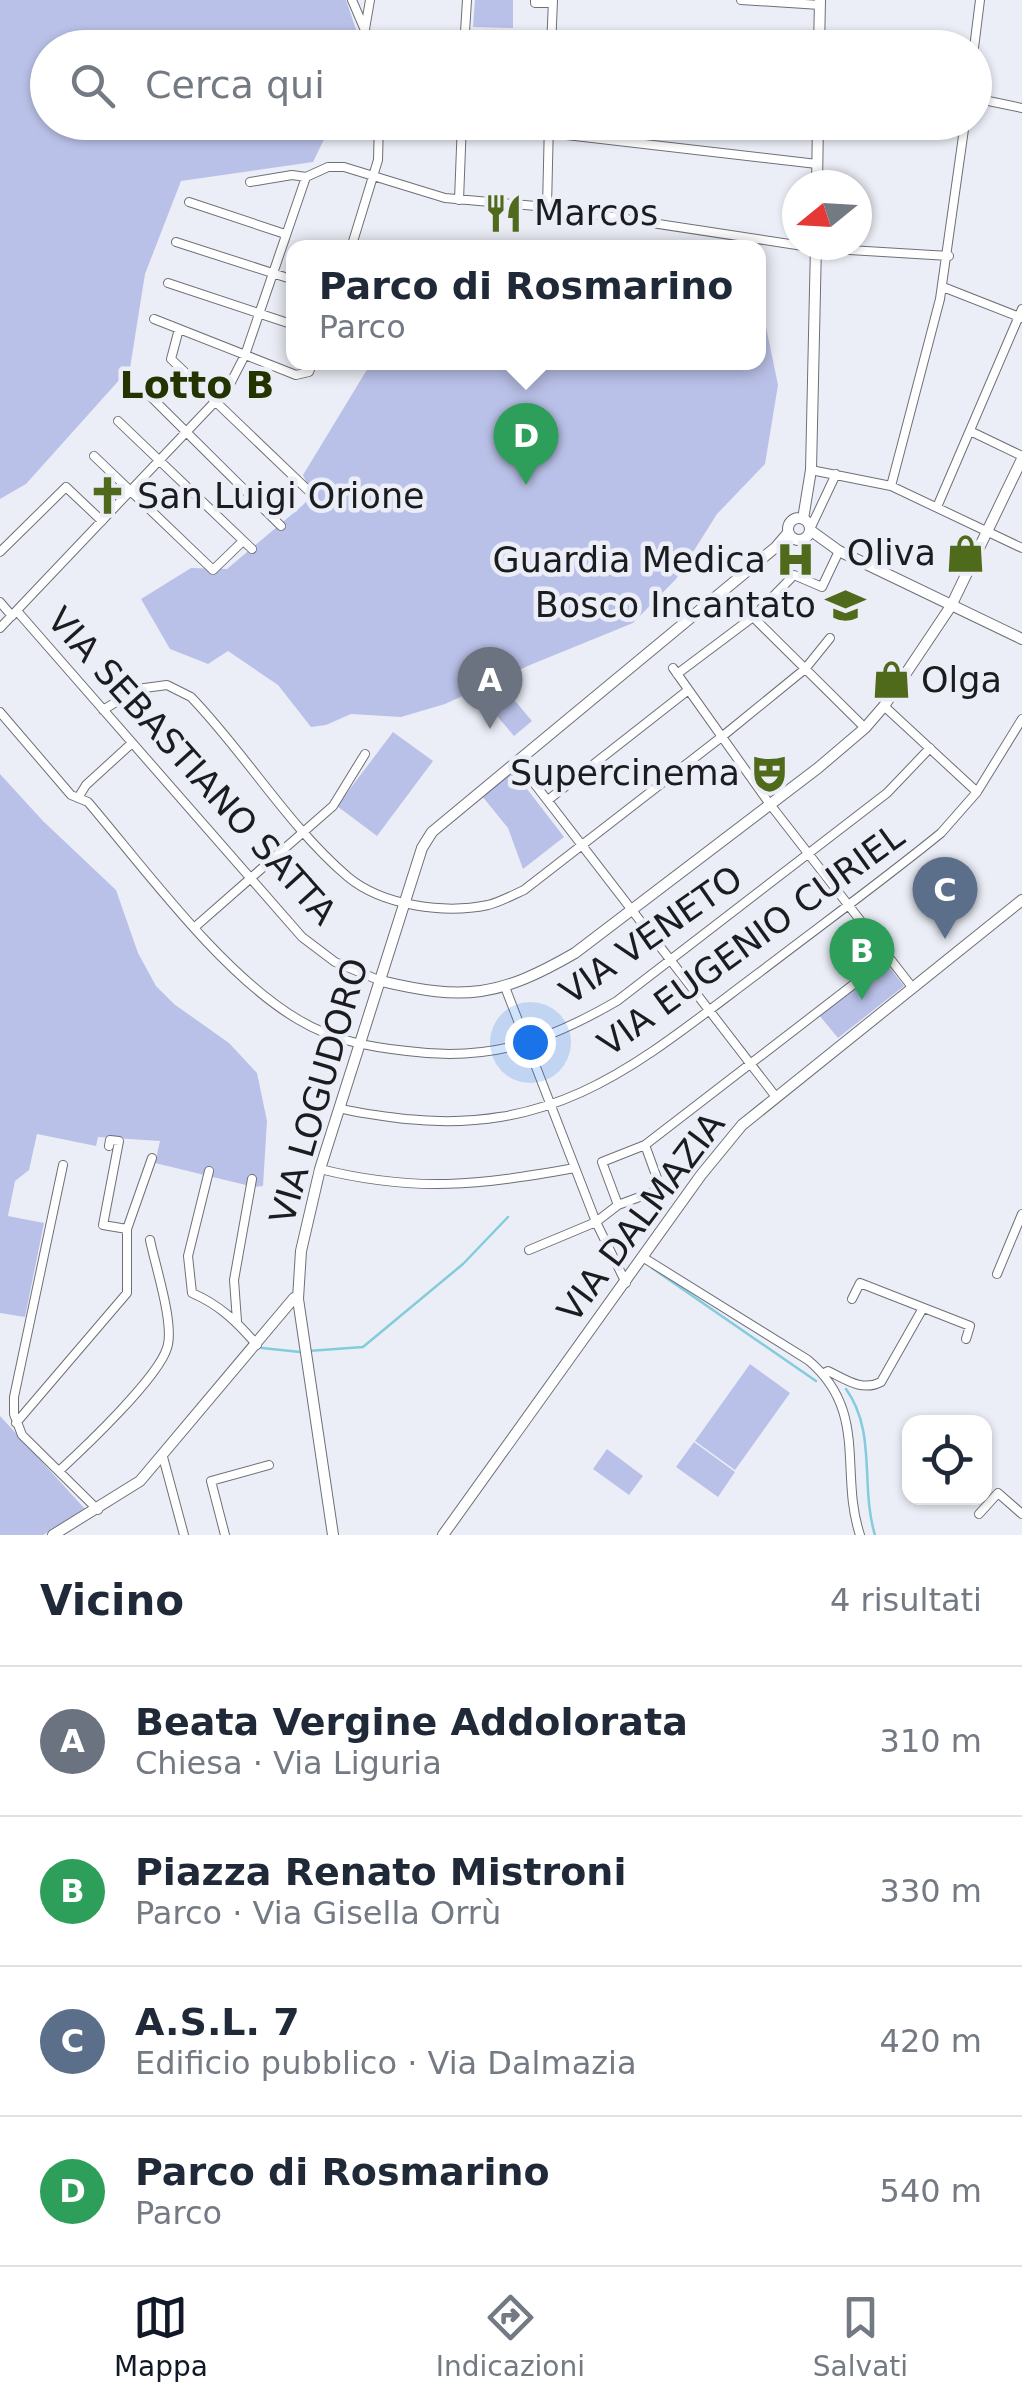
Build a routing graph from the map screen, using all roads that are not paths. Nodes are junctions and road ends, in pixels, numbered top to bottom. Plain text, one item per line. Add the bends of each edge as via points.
1 (352, 0) edge
2 (370, 0) edge
3 (467, 0) edge
4 (535, 0) edge
5 (740, 0) edge
6 (980, 0) edge
7 (553, 2) edge
8 (820, 2) edge
9 (365, 29) joint
10 (465, 30) edge
11 (552, 30) edge
12 (819, 30) edge
13 (976, 30) edge
14 (992, 102) edge
15 (1022, 108) edge
16 (379, 140) edge
17 (461, 140) edge
18 (549, 140) edge
19 (603, 140) edge
20 (818, 140) edge
21 (963, 140) edge
22 (817, 164) junction
23 (817, 170) edge
24 (374, 176) junction
25 (306, 177) junction
26 (250, 182) dead end
27 (459, 200) junction
28 (189, 202) dead end
29 (547, 207) junction
30 (285, 234) junction
31 (353, 240) edge
32 (782, 241) edge
33 (176, 242) dead end
34 (872, 250) edge
35 (949, 256) junction
36 (816, 260) edge
37 (272, 273) junction
38 (286, 277) edge
39 (168, 283) dead end
40 (943, 287) junction
41 (258, 314) junction
42 (1021, 315) edge
43 (154, 319) dead end
44 (286, 323) edge
45 (180, 329) junction
46 (246, 355) junction
47 (286, 369) edge
48 (144, 392) dead end
49 (215, 402) junction
50 (118, 420) dead end
51 (187, 431) junction
52 (970, 431) junction
53 (94, 456) dead end
54 (1022, 457) edge
55 (160, 460) junction
56 (812, 470) junction
57 (836, 474) junction
58 (891, 486) junction
59 (131, 491) junction
60 (313, 495) dead end
61 (937, 507) junction
62 (102, 521) junction
63 (804, 524) junction
64 (281, 526) dead end
65 (988, 532) junction
66 (794, 537) junction
67 (243, 541) junction
68 (824, 543) junction
69 (1022, 548) edge
70 (252, 549) dead end
71 (839, 550) junction
72 (0, 552) edge
73 (0, 602) edge
74 (951, 606) junction
75 (15, 613) junction
76 (753, 617) junction
77 (0, 628) edge
78 (830, 638) dead end
79 (1022, 639) edge
80 (805, 669) junction
81 (688, 691) junction
82 (884, 706) junction
83 (103, 710) junction
84 (0, 712) edge
85 (1022, 720) edge
86 (865, 728) junction
87 (721, 738) junction
88 (132, 743) junction
89 (930, 748) junction
90 (365, 754) dead end
91 (517, 761) junction
92 (978, 792) junction
93 (78, 798) junction
94 (548, 800) junction
95 (769, 804) junction
96 (304, 830) junction
97 (582, 845) junction
98 (809, 855) junction
99 (249, 878) junction
100 (1022, 900) edge
101 (404, 902) junction
102 (848, 905) junction
103 (632, 910) junction
104 (195, 927) junction
105 (889, 957) junction
106 (670, 960) junction
107 (380, 980) junction
108 (505, 987) junction
109 (912, 987) junction
110 (709, 1010) junction
111 (526, 1042) junction
112 (358, 1045) junction
113 (750, 1064) junction
114 (776, 1097) junction
115 (552, 1106) junction
116 (339, 1108) junction
117 (644, 1145) junction
118 (108, 1146) dead end
119 (152, 1158) dead end
120 (64, 1165) dead end
121 (575, 1168) junction
122 (320, 1169) junction
123 (208, 1172) dead end
124 (252, 1180) dead end
125 (618, 1205) junction
126 (1022, 1214) edge
127 (596, 1222) junction
128 (126, 1229) junction
129 (150, 1240) dead end
130 (529, 1250) dead end
131 (644, 1258) junction
132 (997, 1274) dead end
133 (626, 1284) junction
134 (298, 1299) junction
135 (852, 1299) dead end
136 (923, 1308) junction
137 (236, 1321) junction
138 (966, 1339) dead end
139 (256, 1345) junction
140 (824, 1373) junction
141 (16, 1423) junction
142 (163, 1457) junction
143 (269, 1465) dead end
144 (59, 1471) junction
145 (98, 1510) junction
146 (979, 1514) dead end
147 (1022, 1514) edge
148 (53, 1535) edge
149 (184, 1535) edge
150 (225, 1535) edge
151 (332, 1535) edge
152 (443, 1535) edge
153 (860, 1535) edge

1 - 9 street
2 - 9 street
3 - 10 street
4 - 7 street
5 - 8 street
6 - 13 street
7 - 11 street
8 - 12 street
14 - 15 street
16 - 24 street
17 - 27 street
18 - 29 street
19 - 22 street
20 - 22 street
21 - 35 street
22 - 23 street
24 - 25 street via 328,167
24 - 27 street
24 - 31 street
25 - 26 street
25 - 30 street
27 - 29 street
28 - 30 street
29 - 32 street
30 - 37 street
33 - 37 street
34 - 35 street
35 - 40 street
36 - 56 street
37 - 38 street
37 - 41 street
39 - 41 street
40 - 42 street
40 - 58 street
41 - 44 street
41 - 46 street
42 - 52 street
43 - 45 street
45 - 46 street
45 - 49 street via 170,359
46 - 47 street
46 - 49 street
48 - 51 street
49 - 51 street
49 - 60 street
50 - 55 street
51 - 55 street
51 - 64 street
52 - 54 street
52 - 61 street
53 - 59 street
54 - 65 street, VIA SEBASTIANO SATTA
55 - 59 street
55 - 67 street
56 - 57 street
56 - 63 street
57 - 58 street
57 - 63 street
58 - 61 street
59 - 62 street
59 - 67 street via 213,570
61 - 65 street
62 - 72 street via 66,488
62 - 75 street
63 - 66 street
63 - 66 street via 788,525
63 - 68 street
65 - 69 street
65 - 74 street, VIA SEBASTIANO SATTA
66 - 68 street
66 - 91 street, VIA LOGUDORO
67 - 70 street
68 - 71 street
71 - 74 street
71 - 76 street via 822,587 794,575
73 - 75 street, VIA SEBASTIANO SATTA
74 - 79 street
74 - 82 street, VIA SEBASTIANO SATTA
75 - 77 street
75 - 83 street, VIA SEBASTIANO SATTA
76 - 80 street
76 - 81 street via 675,671
78 - 80 street
80 - 86 street
80 - 87 street
81 - 87 street
81 - 94 street
82 - 86 street, VIA SEBASTIANO SATTA
82 - 89 street
83 - 88 street, VIA SEBASTIANO SATTA
83 - 96 street via 137,689 166,685 191,696
84 - 93 street, VIA VENETO
85 - 92 street, VIA EUGENIO CURIEL
86 - 95 street, VIA SEBASTIANO SATTA
87 - 95 street
87 - 97 street
88 - 93 street
88 - 99 street, VIA SEBASTIANO SATTA
89 - 92 street
89 - 98 street, VIA VENETO via 887,793
90 - 96 street via 333,806
91 - 94 street
91 - 101 street, VIA LOGUDORO via 432,832
92 - 102 street, VIA EUGENIO CURIEL via 941,833
93 - 104 street, VIA VENETO
94 - 97 street
95 - 98 street
95 - 103 street, VIA SEBASTIANO SATTA
96 - 99 street
96 - 101 street via 349,878
97 - 101 street via 524,890 491,904 450,909
97 - 103 street
98 - 102 street
98 - 106 street, VIA VENETO
99 - 104 street
99 - 107 street, VIA SEBASTIANO SATTA via 334,962
100 - 109 street, VIA DALMAZIA
101 - 107 street, VIA LOGUDORO
102 - 105 street
102 - 110 street, VIA EUGENIO CURIEL
103 - 106 street
103 - 108 street, VIA SEBASTIANO SATTA via 575,954
104 - 112 street, VIA VENETO via 270,1000 300,1021
105 - 109 street
105 - 113 street
106 - 110 street
106 - 111 street, VIA VENETO via 602,1010
107 - 108 street, VIA SEBASTIANO SATTA via 437,994
107 - 112 street, VIA LOGUDORO
108 - 111 street
109 - 114 street, VIA DALMAZIA
110 - 113 street
110 - 115 street, VIA EUGENIO CURIEL via 643,1060
111 - 112 street, VIA VENETO via 484,1054 441,1056
111 - 115 street
112 - 116 street, VIA LOGUDORO
113 - 114 street
113 - 117 street
114 - 131 street, VIA DALMAZIA via 732,1137
115 - 116 street, VIA EUGENIO CURIEL via 437,1122
115 - 121 street
116 - 122 street, VIA LOGUDORO
117 - 125 street via 602,1162
117 - 125 street via 661,1188
118 - 128 street via 119,1141 103,1225
119 - 128 street
120 - 141 street via 14,1397
121 - 122 street via 491,1183 417,1186
121 - 127 street
122 - 134 street, VIA LOGUDORO via 301,1250
123 - 137 street via 188,1256 192,1293
124 - 137 street via 234,1280
125 - 127 street
126 - 132 street
127 - 130 street
127 - 133 street
128 - 141 street via 128,1293
129 - 144 street via 168,1348 99,1435
131 - 133 street, VIA DALMAZIA
131 - 140 street
133 - 152 street, VIA DALMAZIA
134 - 139 street
134 - 151 street, VIA LOGUDORO
135 - 136 street via 860,1283
136 - 138 street via 970,1326
136 - 140 street via 881,1382 860,1386
137 - 139 street
139 - 142 street
140 - 153 street via 843,1406 852,1446
141 - 144 street
142 - 145 street
142 - 149 street
143 - 150 street via 211,1481
144 - 145 street
145 - 148 street
146 - 147 street via 998,1492

